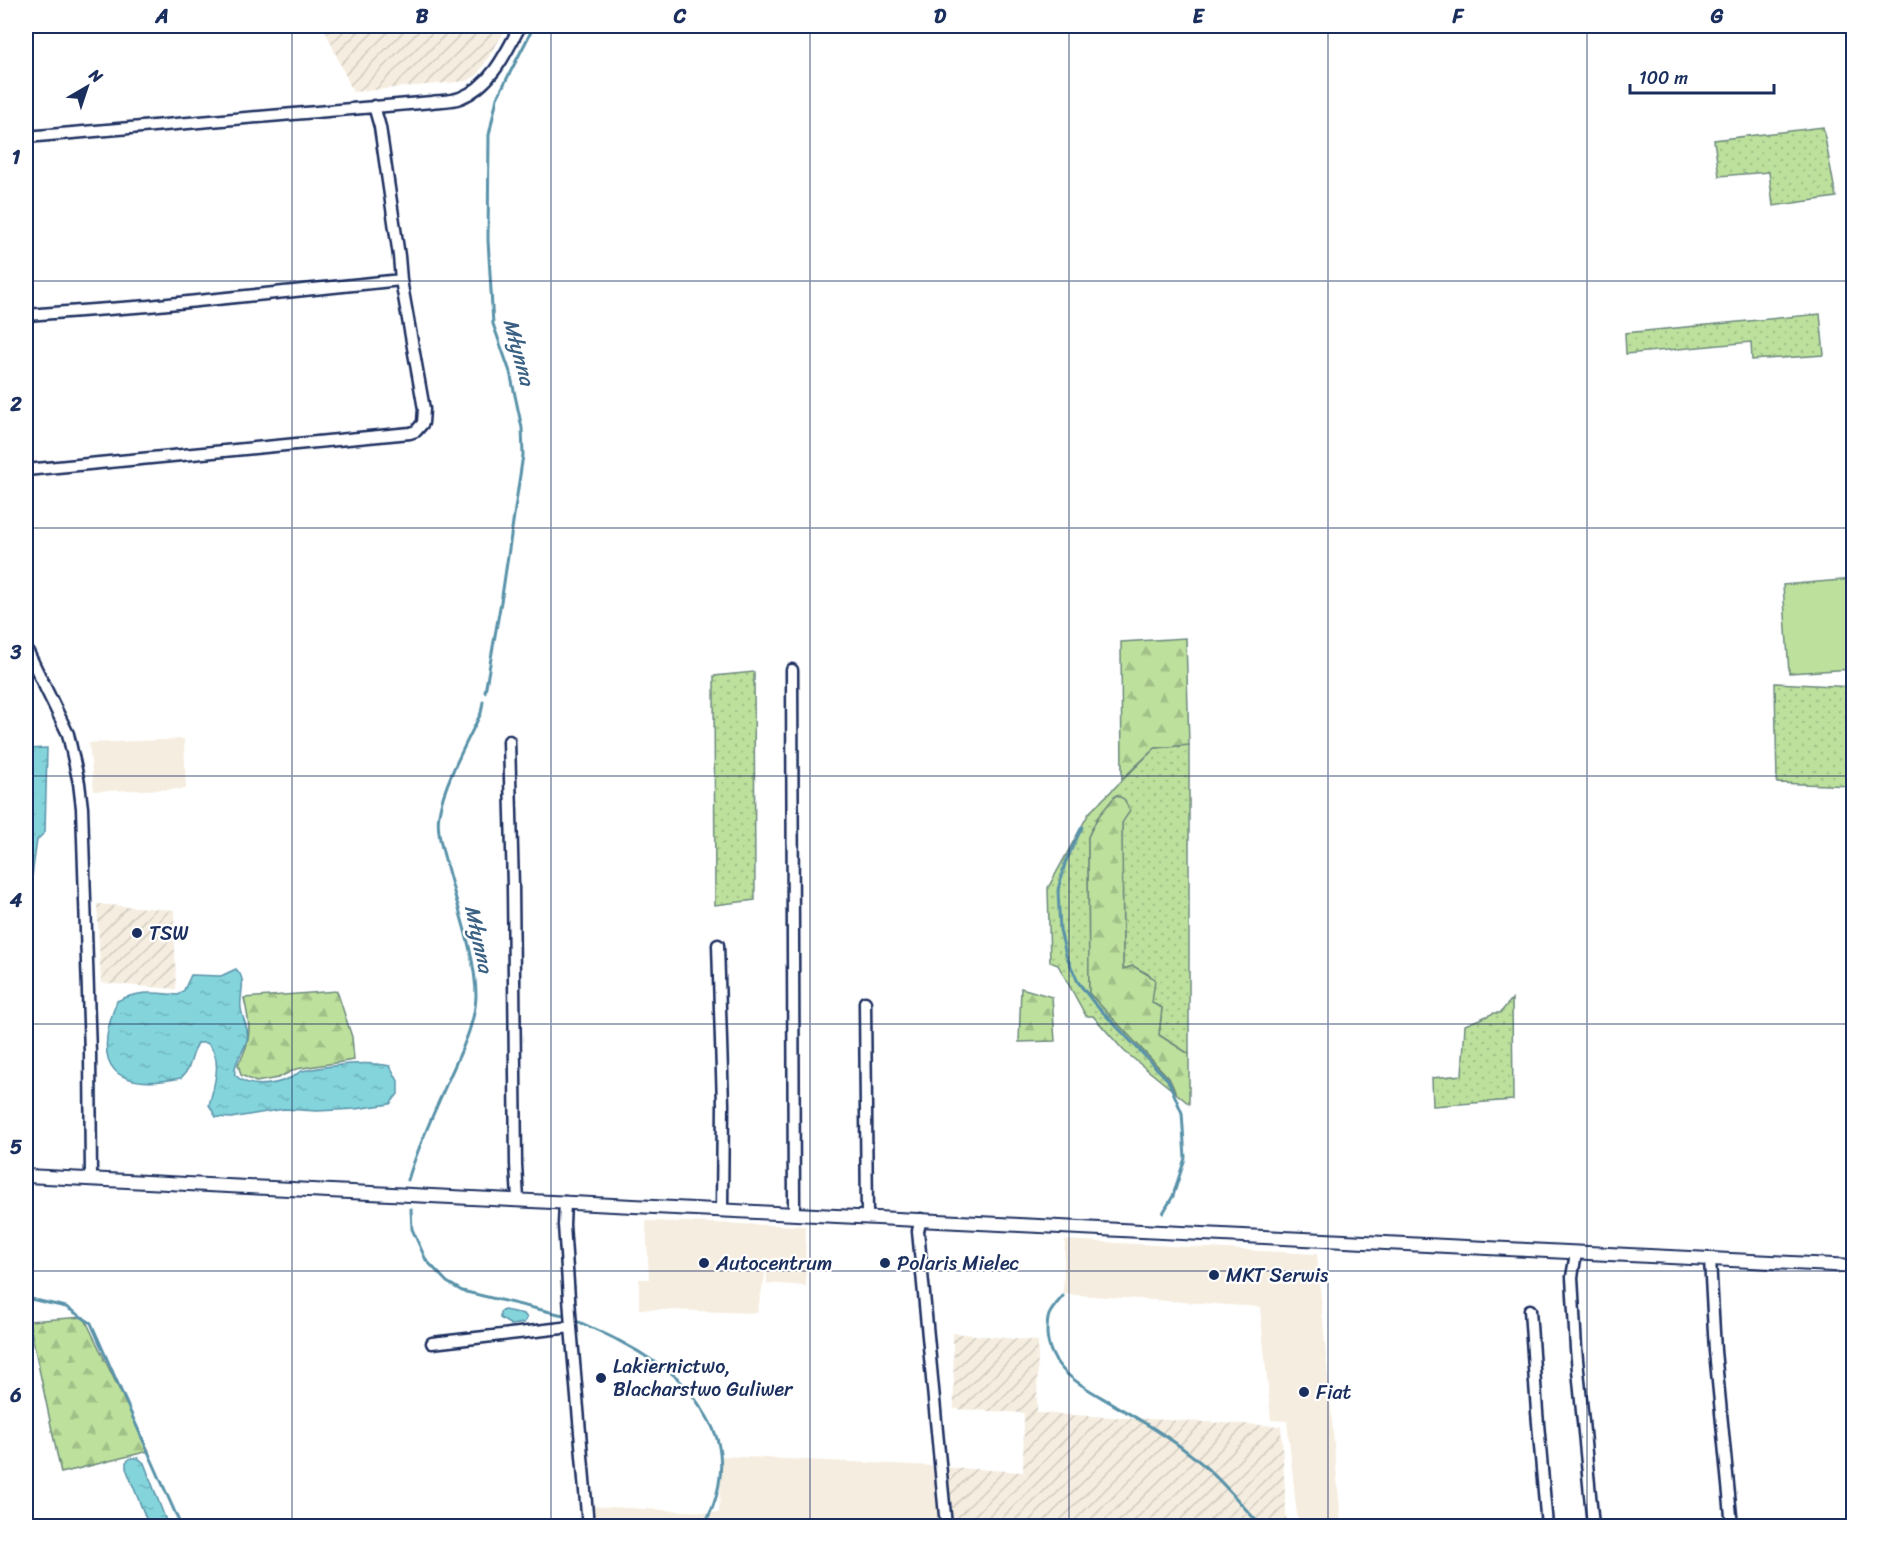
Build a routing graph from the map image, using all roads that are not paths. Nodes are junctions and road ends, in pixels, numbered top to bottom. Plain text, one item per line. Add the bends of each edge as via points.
1 (520, 26) edge
2 (374, 106) junction
3 (26, 137) edge
4 (401, 280) junction
5 (26, 315) edge
6 (26, 470) edge
7 (26, 648) edge
8 (792, 670) dead end
9 (509, 741) dead end
10 (718, 945) dead end
11 (865, 1002) dead end
12 (26, 1176) edge
13 (91, 1179) junction
14 (518, 1200) junction
15 (565, 1202) junction
16 (722, 1209) junction
17 (794, 1213) junction
18 (867, 1217) junction
19 (921, 1219) junction
20 (1575, 1253) junction
21 (1710, 1259) junction
22 (1854, 1266) edge
23 (1530, 1311) dead end
24 (571, 1327) junction
25 (432, 1343) dead end
26 (588, 1527) edge
27 (946, 1527) edge
28 (1547, 1527) edge
29 (1593, 1527) edge
30 (1732, 1527) edge

1 - 2 street via 493,74 460,98
2 - 3 street
2 - 4 street
4 - 5 street
4 - 6 street via 424,409 423,423 416,430
7 - 13 street via 68,734 79,783
8 - 17 street
9 - 14 street
10 - 16 street
11 - 18 street
12 - 13 street
13 - 14 street
14 - 15 street
15 - 16 street
15 - 24 street
16 - 17 street
17 - 18 street
18 - 19 street
19 - 20 street
19 - 27 street via 918,1231
20 - 21 street
20 - 29 street via 1572,1277 1576,1349
21 - 22 street
21 - 30 street via 1714,1351
23 - 28 street
24 - 25 street
24 - 26 street

